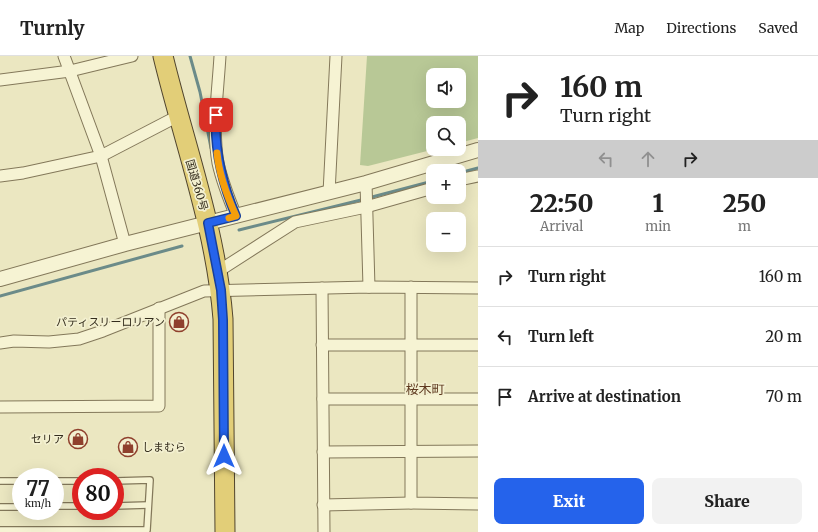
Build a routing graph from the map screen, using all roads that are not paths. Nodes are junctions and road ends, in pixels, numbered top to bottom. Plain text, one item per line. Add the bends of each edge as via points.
1 (64, 56) edge
2 (132, 56) edge
3 (163, 56) edge
4 (220, 56) edge
5 (336, 56) edge
6 (70, 71) junction
7 (0, 80) edge
8 (178, 116) junction
9 (478, 150) edge
10 (101, 156) junction
11 (0, 176) edge
12 (478, 176) edge
13 (466, 179) edge
14 (366, 183) junction
15 (426, 190) edge
16 (328, 192) junction
17 (366, 207) junction
18 (236, 216) junction
19 (208, 223) junction
20 (125, 244) junction
21 (217, 272) junction
22 (0, 280) edge
23 (369, 287) junction
24 (411, 287) junction
25 (322, 288) junction
26 (478, 288) edge
27 (221, 290) junction
28 (159, 308) junction
29 (0, 343) edge
30 (322, 345) junction
31 (411, 345) junction
32 (478, 345) edge
33 (411, 398) junction
34 (323, 399) junction
35 (478, 399) edge
36 (0, 407) edge
37 (478, 451) edge
38 (323, 452) junction
39 (411, 452) junction
40 (0, 481) edge
41 (12, 481) edge
42 (124, 481) edge
43 (411, 503) junction
44 (478, 504) edge
45 (148, 505) junction
46 (323, 505) junction
47 (124, 506) edge
48 (0, 507) edge
49 (12, 507) edge
50 (0, 530) edge
51 (225, 532) edge
52 (324, 532) edge

1 - 6 street
2 - 6 street
3 - 8 highway, 国道360号
4 - 18 street via 216,130 218,163
5 - 16 street
6 - 7 street
6 - 10 street
8 - 10 street
8 - 19 highway, 国道360号
9 - 14 street
10 - 11 street
10 - 20 street
12 - 13 street
14 - 16 street
14 - 17 street
15 - 17 street
16 - 18 street
17 - 21 street via 295,222
17 - 23 street
18 - 19 street
19 - 20 street
19 - 21 highway, 国道360号
20 - 22 street
21 - 27 highway, 国道360号
23 - 24 street
23 - 25 street
24 - 26 street
24 - 31 street
25 - 27 street
25 - 30 street
27 - 28 street via 204,291
27 - 51 highway, 国道360号
28 - 29 street via 79,339
28 - 36 street via 159,406
30 - 31 street
30 - 34 street
31 - 32 street
31 - 33 street
33 - 34 street
33 - 35 street
33 - 39 street
34 - 38 street
37 - 39 street
38 - 39 street
38 - 46 street
39 - 43 street
40 - 41 lane
42 - 45 lane via 150,480
43 - 44 street
43 - 46 street
45 - 47 lane
45 - 50 lane via 147,530
46 - 52 street
48 - 49 lane

